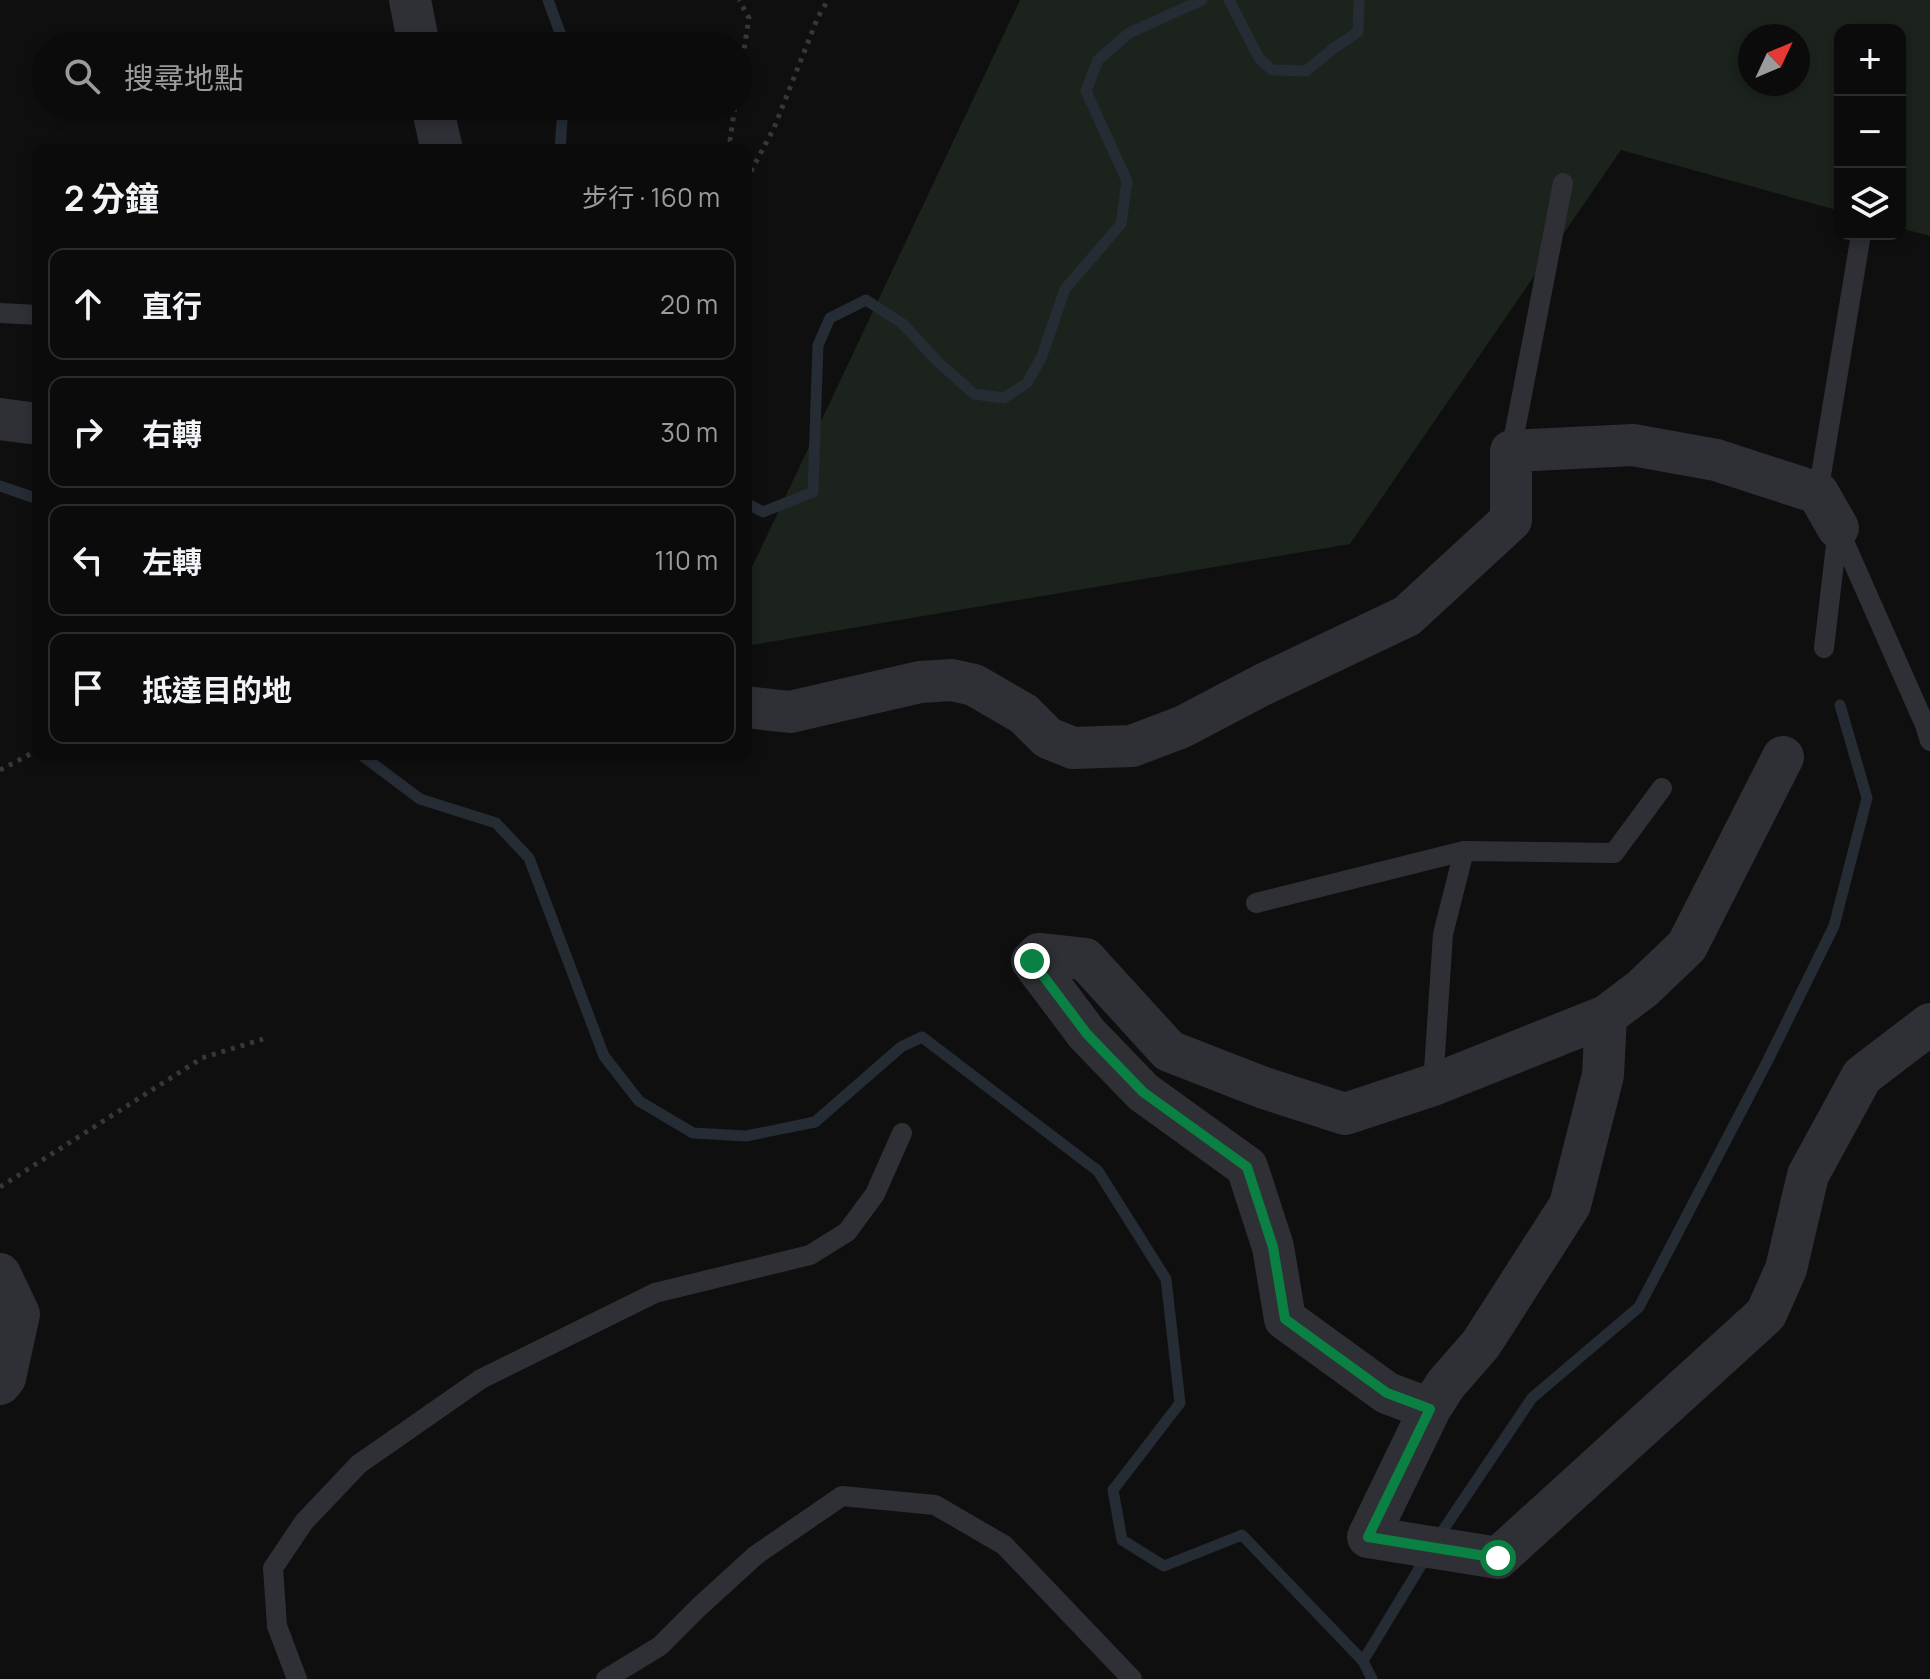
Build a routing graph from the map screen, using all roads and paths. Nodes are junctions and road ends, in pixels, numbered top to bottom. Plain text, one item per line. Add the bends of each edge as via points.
1 (410, 0) edge
2 (739, 0) edge
3 (828, 0) edge
4 (416, 32) edge
5 (747, 32) edge
6 (435, 120) edge
7 (733, 120) edge
8 (441, 144) edge
9 (732, 144) edge
10 (752, 169) edge
11 (1563, 183) dead end
12 (1860, 240) edge
13 (0, 313) edge
14 (32, 315) edge
15 (0, 419) edge
16 (32, 423) edge
17 (1511, 451) junction
18 (1828, 510) junction
19 (1824, 648) dead end
20 (752, 708) edge
21 (1930, 741) edge
22 (32, 753) edge
23 (1783, 757) dead end
24 (0, 770) edge
25 (1662, 788) dead end
26 (1464, 851) junction
27 (1256, 903) dead end
28 (1606, 1016) junction
29 (1930, 1024) edge
30 (263, 1039) dead end
31 (1433, 1085) junction
32 (902, 1133) dead end
33 (0, 1187) edge
34 (0, 1274) edge
35 (0, 1384) edge
36 (1430, 1409) junction
37 (297, 1679) edge
38 (606, 1679) edge
39 (1132, 1679) edge

1 - 4 street
2 - 5 path via 749,18
3 - 10 path
6 - 8 street
7 - 9 path
11 - 17 lane
12 - 18 lane
13 - 14 lane
15 - 16 street
17 - 18 street via 1633,445 1716,460
17 - 20 street via 1511,520 1407,616 1182,727 1132,746 1073,748 1048,738 1024,714 974,685 952,680 920,682 790,712
18 - 19 lane
18 - 21 lane
22 - 24 path
23 - 28 street via 1687,946
25 - 26 lane via 1614,853
26 - 27 lane
26 - 31 lane via 1443,934
28 - 31 street
28 - 36 street via 1603,1075 1570,1205 1481,1344
29 - 36 street via 1862,1076 1808,1175 1786,1269 1766,1314 1498,1558 1368,1537
30 - 33 path via 202,1058
31 - 36 street via 1345,1114 1169,1051 1085,959 1039,954 1032,961 1087,1034 1143,1092 1247,1167 1273,1247 1285,1319 1387,1393
32 - 37 lane via 875,1194 847,1232 810,1255 655,1293 481,1379 359,1464 304,1522 273,1568 277,1626
34 - 35 street via 19,1314
38 - 39 lane via 660,1646 756,1555 842,1496 935,1505 1004,1545

